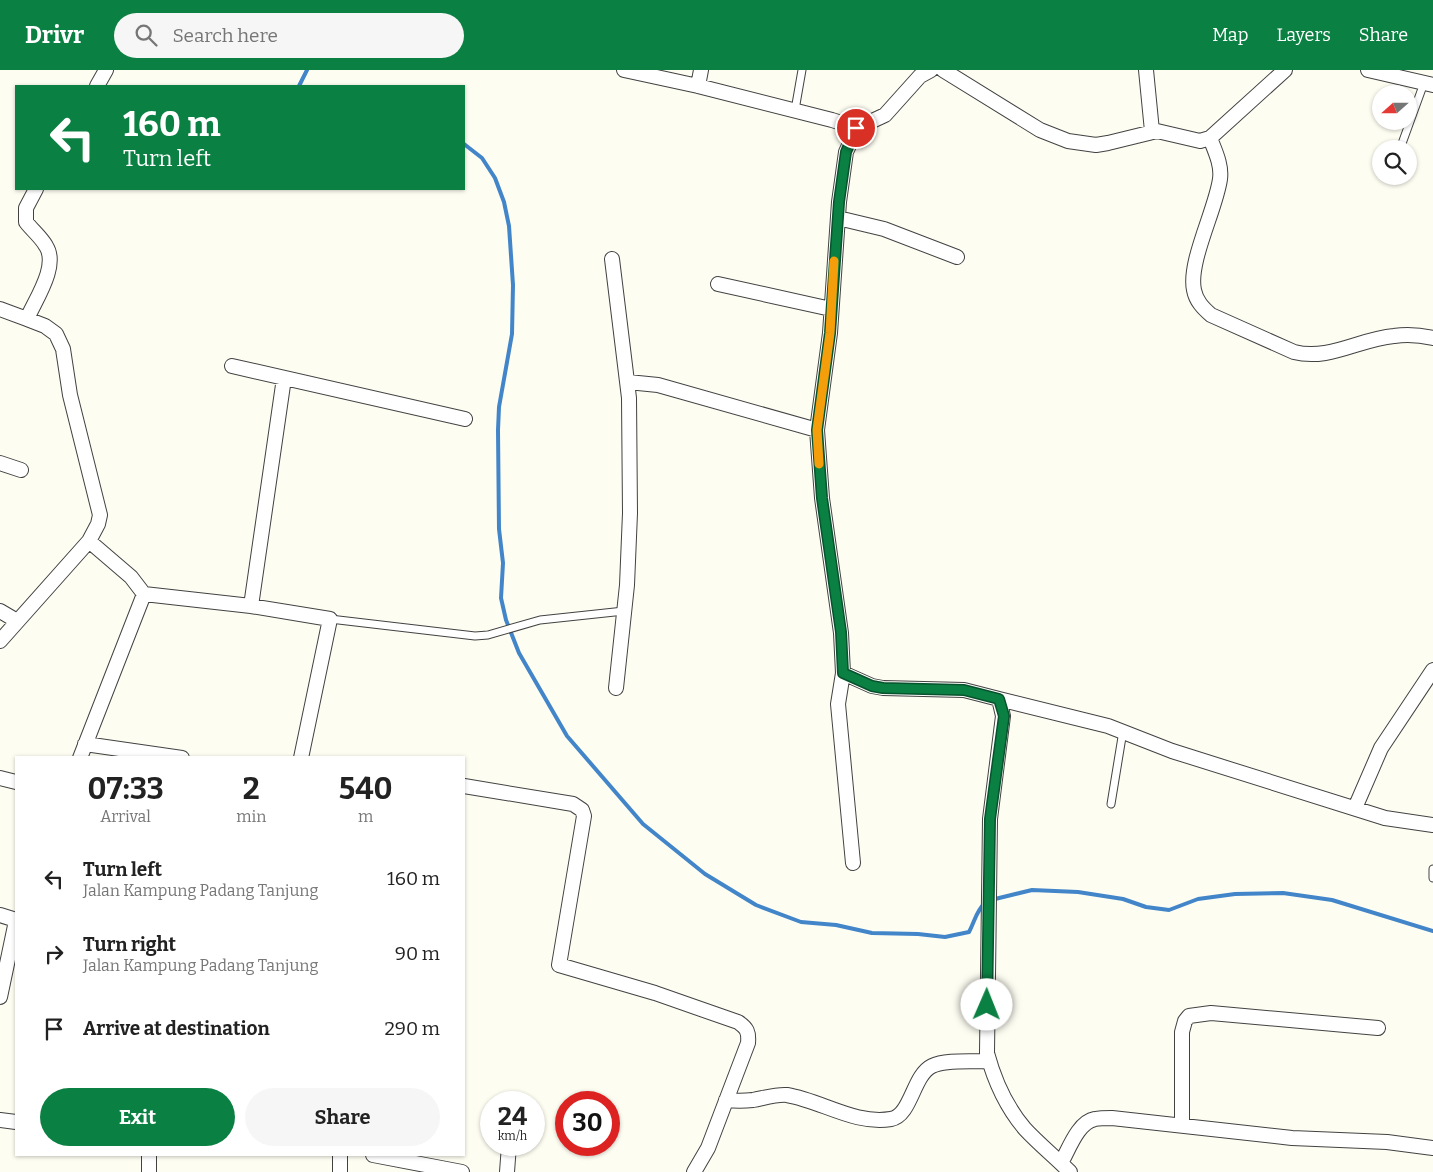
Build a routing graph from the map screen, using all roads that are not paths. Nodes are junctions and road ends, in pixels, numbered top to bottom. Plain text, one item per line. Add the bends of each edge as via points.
1 (106, 70) edge
2 (624, 70) edge
3 (701, 70) edge
4 (802, 70) edge
5 (929, 70) edge
6 (943, 70) edge
7 (1146, 70) edge
8 (1285, 70) edge
9 (1368, 70) edge
10 (1428, 84) edge
11 (98, 85) edge
12 (698, 86) junction
13 (795, 110) junction
14 (828, 119) junction
15 (856, 128) junction
16 (1152, 131) junction
17 (1210, 138) junction
18 (1404, 140) edge
19 (846, 152) junction
20 (35, 190) edge
21 (838, 218) junction
22 (957, 257) dead end
23 (612, 259) dead end
24 (718, 284) dead end
25 (0, 309) edge
26 (831, 309) junction
27 (27, 319) junction
28 (1433, 338) edge
29 (232, 366) dead end
30 (284, 378) junction
31 (628, 382) junction
32 (465, 419) dead end
33 (817, 430) junction
34 (0, 463) edge
35 (21, 470) dead end
36 (89, 541) junction
37 (144, 594) junction
38 (251, 606) junction
39 (0, 611) edge
40 (624, 611) junction
41 (330, 619) junction
42 (17, 621) junction
43 (0, 641) edge
44 (1433, 670) edge
45 (843, 673) junction
46 (616, 688) dead end
47 (999, 699) junction
48 (1123, 731) junction
49 (85, 744) junction
50 (81, 756) edge
51 (168, 756) edge
52 (301, 756) edge
53 (0, 778) edge
54 (15, 782) edge
55 (465, 786) edge
56 (1111, 804) dead end
57 (1356, 808) junction
58 (1433, 825) edge
59 (853, 863) dead end
60 (1433, 869) edge
61 (1433, 878) edge
62 (0, 915) edge
63 (15, 920) edge
64 (15, 925) edge
65 (0, 997) edge
66 (1378, 1028) dead end
67 (989, 1061) junction
68 (726, 1100) junction
69 (0, 1120) edge
70 (15, 1122) edge
71 (1182, 1125) junction
72 (1433, 1148) edge
73 (149, 1156) edge
74 (340, 1156) edge
75 (386, 1156) edge
76 (508, 1156) edge
77 (399, 1157) edge
78 (1066, 1167) edge
79 (149, 1172) edge
80 (340, 1172) edge
81 (462, 1172) edge
82 (506, 1172) edge
83 (694, 1172) edge

1 - 11 street
2 - 12 street
3 - 12 street
4 - 13 lane
5 - 15 street via 885,115
6 - 16 street via 1040,130 1068,142 1108,144
7 - 16 street
8 - 17 street
9 - 10 street
10 - 18 lane
12 - 13 street
13 - 14 street
14 - 15 street
14 - 19 street via 837,129
15 - 19 street
16 - 17 street via 1200,141
17 - 28 street via 1219,163 1220,180 1195,267 1193,289 1202,307 1211,315 1306,355 1320,355 1392,336
19 - 21 street
20 - 27 street via 26,208 26,222 48,247 50,259 44,284
21 - 22 street via 884,229
21 - 26 street
23 - 31 street
24 - 26 street
25 - 27 street
26 - 33 street
27 - 36 street via 56,334 63,349 70,395 100,515
29 - 30 street
30 - 32 street
30 - 38 street
31 - 33 street via 658,385
31 - 40 street via 630,513
33 - 45 street
34 - 35 street
36 - 37 street via 131,576
36 - 42 street
37 - 38 street
37 - 49 street
38 - 41 street
39 - 42 street
40 - 41 lane via 540,620 475,636
40 - 46 street
41 - 52 street
42 - 43 street
44 - 57 street via 1381,748
45 - 47 street via 883,688 964,690
45 - 59 street via 838,704
47 - 48 street
47 - 67 street via 1004,716 990,819
48 - 56 lane
48 - 57 street via 1172,751
49 - 50 street
49 - 51 street
53 - 54 street
55 - 68 street via 573,804 582,810 584,816 559,966 654,993 746,1027 748,1043
57 - 58 street via 1385,818
60 - 61 lane
62 - 63 street
64 - 65 street
66 - 71 street via 1211,1013 1189,1016 1182,1032
67 - 68 street via 939,1063 930,1067 922,1075 903,1112 893,1119 857,1118 785,1095
67 - 78 street via 1014,1115
68 - 83 street via 708,1148
69 - 70 street
71 - 72 street via 1292,1138 1387,1142
71 - 78 street via 1094,1119 1080,1129
73 - 79 street
74 - 80 street
75 - 77 street
76 - 82 street
77 - 81 street

